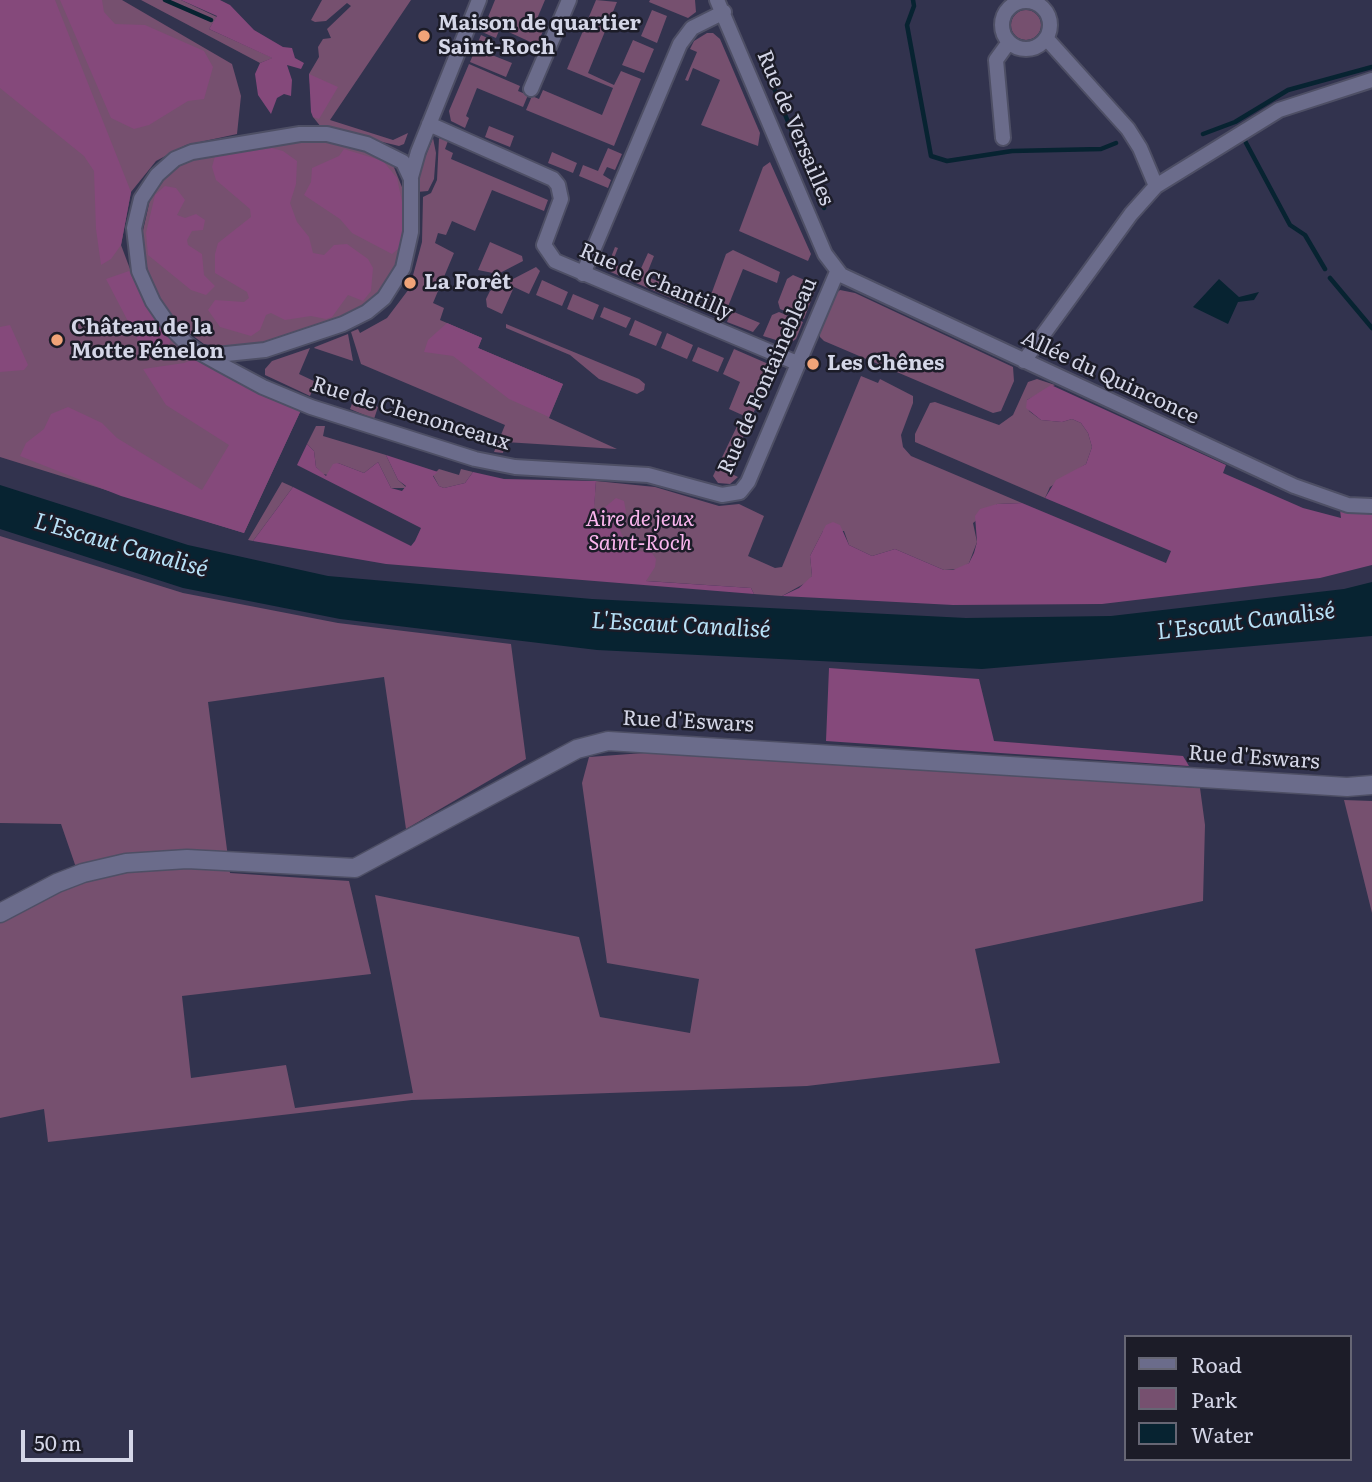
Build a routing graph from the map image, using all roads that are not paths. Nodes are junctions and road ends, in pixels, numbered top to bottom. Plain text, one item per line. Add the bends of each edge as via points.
1 (480, 0) edge
2 (569, 0) edge
3 (720, 6) edge
4 (1046, 38) junction
5 (1009, 42) junction
6 (1372, 80) edge
7 (531, 89) dead end
8 (429, 124) junction
9 (1003, 138) dead end
10 (411, 179) junction
11 (1156, 186) junction
12 (837, 272) junction
13 (583, 274) junction
14 (207, 356) junction
15 (1024, 361) junction
16 (797, 363) junction
17 (736, 494) joint
18 (1372, 506) edge
19 (1372, 785) edge
20 (0, 913) edge

1 - 8 street
2 - 7 street
3 - 12 street, Rue de Versailles via 825,254
3 - 13 street via 680,44
4 - 5 street via 1028,49
4 - 5 street via 1050,27 1045,10 1036,2 1024,1 1008,9 1002,19
4 - 11 street via 1134,138
5 - 9 street via 996,60
6 - 11 street via 1279,110
8 - 10 street
8 - 13 street, Rue de Chantilly via 553,179 561,199 545,239 546,252
10 - 14 street via 408,254 396,283 376,306 298,342 246,354
10 - 14 street, Rue de Chenonceaux via 403,162 379,148 314,133 203,149 165,166 138,207 136,258 163,317 186,343
11 - 15 street
12 - 15 street, Allée du Quinconce
12 - 16 street, Rue de Fontainebleau
13 - 16 street, Rue de Chantilly
14 - 17 street, Rue de Chenonceaux via 304,405 475,459 515,467 648,475 722,495
15 - 18 street, Allée du Quinconce via 1304,490 1348,505
16 - 17 street, Rue de Fontainebleau via 748,482
19 - 20 street, Rue d'Eswars via 608,741 577,749 355,868 187,859 126,863 83,873

